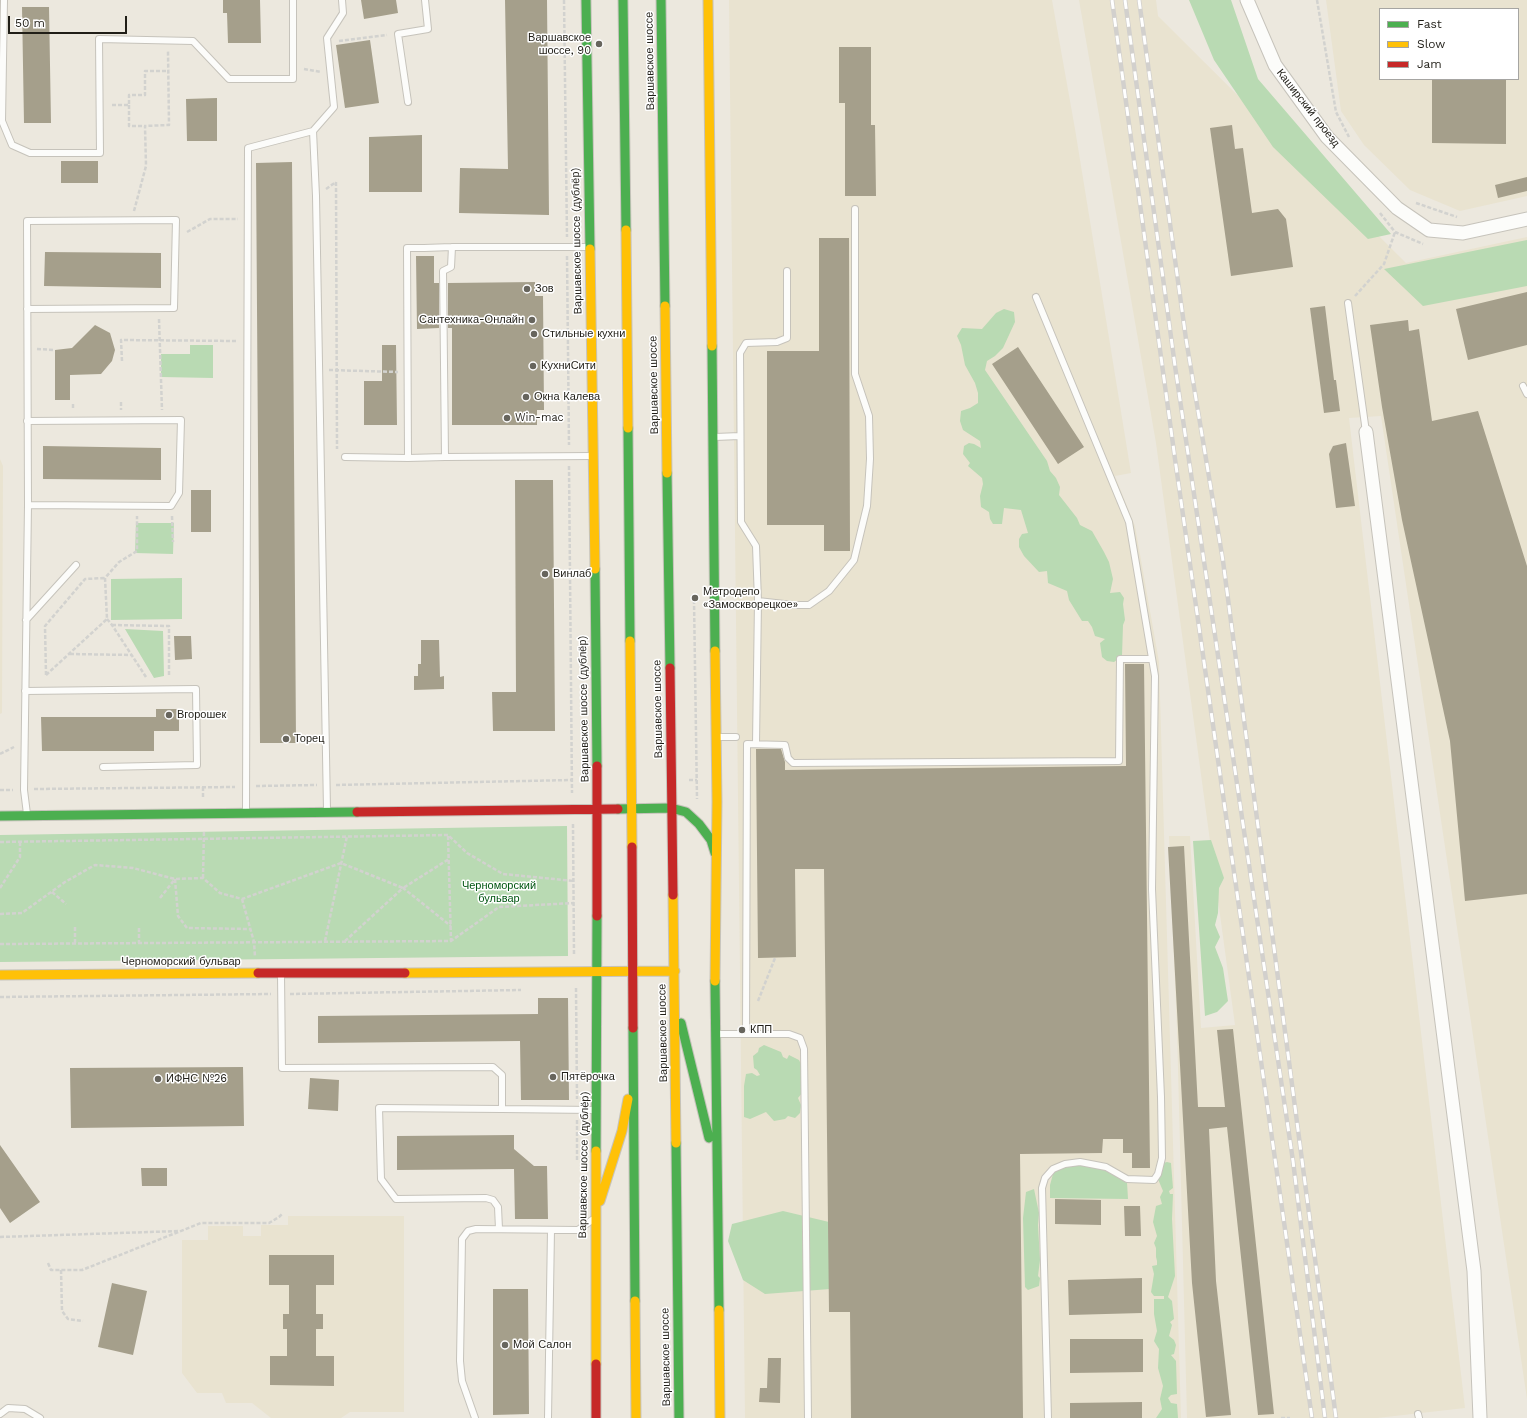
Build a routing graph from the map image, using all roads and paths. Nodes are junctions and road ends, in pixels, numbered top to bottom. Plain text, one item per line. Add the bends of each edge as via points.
1 (4, 0) edge
2 (293, 0) edge
3 (342, 0) edge
4 (425, 0) edge
5 (564, 0) edge
6 (586, 0) edge
7 (623, 0) edge
8 (661, 0) edge
9 (708, 0) edge
10 (1247, 0) edge
11 (1317, 0) edge
12 (398, 34) junction
13 (168, 40) junction
14 (328, 42) junction
15 (294, 68) junction
16 (168, 71) junction
17 (332, 74) junction
18 (408, 102) dead end
19 (112, 105) dead end
20 (129, 105) junction
21 (145, 126) junction
22 (313, 131) junction
23 (1349, 138) dead end
24 (336, 182) dead end
25 (1416, 202) dead end
26 (855, 209) dead end
27 (227, 219) dead end
28 (1527, 219) edge
29 (132, 220) junction
30 (1464, 220) dead end
31 (1395, 232) dead end
32 (176, 238) junction
33 (589, 246) junction
34 (452, 247) junction
35 (567, 247) junction
36 (424, 248) junction
37 (425, 256) dead end
38 (787, 271) dead end
39 (1036, 297) dead end
40 (1348, 303) joint
41 (159, 308) junction
42 (28, 309) junction
43 (160, 340) junction
44 (225, 341) dead end
45 (122, 361) dead end
46 (319, 370) junction
47 (337, 370) junction
48 (407, 372) junction
49 (1523, 386) dead end
50 (1527, 394) edge
51 (162, 403) dead end
52 (27, 421) junction
53 (1366, 432) joint
54 (740, 436) junction
55 (713, 437) junction
56 (569, 456) junction
57 (594, 456) junction
58 (337, 457) dead end
59 (345, 457) dead end
60 (445, 457) junction
61 (408, 458) junction
62 (28, 506) junction
63 (171, 506) junction
64 (137, 524) dead end
65 (174, 542) dead end
66 (76, 565) dead end
67 (105, 578) junction
68 (694, 600) dead end
69 (758, 602) junction
70 (107, 619) junction
71 (26, 620) junction
72 (112, 625) junction
73 (69, 654) junction
74 (132, 655) junction
75 (1152, 659) junction
76 (169, 676) dead end
77 (146, 677) dead end
78 (25, 691) junction
79 (716, 736) junction
80 (736, 737) dead end
81 (24, 742) junction
82 (756, 744) junction
83 (0, 754) edge
84 (103, 767) dead end
85 (572, 780) junction
86 (689, 780) dead end
87 (697, 780) junction
88 (34, 782) dead end
89 (326, 785) junction
90 (203, 787) junction
91 (246, 787) junction
92 (34, 788) junction
93 (0, 790) edge
94 (24, 790) junction
95 (702, 802) dead end
96 (573, 808) junction
97 (597, 808) junction
98 (632, 808) junction
99 (671, 808) junction
100 (327, 812) junction
101 (204, 813) junction
102 (246, 813) junction
103 (0, 816) edge
104 (28, 816) junction
105 (448, 835) junction
106 (348, 836) junction
107 (204, 838) junction
108 (0, 842) edge
109 (20, 842) junction
110 (449, 859) junction
111 (718, 859) junction
112 (341, 863) junction
113 (203, 878) junction
114 (175, 879) junction
115 (574, 881) junction
116 (0, 888) edge
117 (403, 888) junction
118 (52, 892) junction
119 (160, 898) dead end
120 (242, 899) junction
121 (574, 903) junction
122 (66, 904) dead end
123 (0, 914) edge
124 (451, 926) junction
125 (75, 927) dead end
126 (139, 928) dead end
127 (325, 941) junction
128 (345, 941) junction
129 (451, 941) junction
130 (75, 943) junction
131 (139, 943) junction
132 (0, 944) edge
133 (775, 958) dead end
134 (575, 971) junction
135 (597, 971) junction
136 (632, 971) junction
137 (674, 971) junction
138 (281, 973) junction
139 (0, 975) edge
140 (675, 996) junction
141 (755, 1008) dead end
142 (716, 1034) junction
143 (746, 1034) junction
144 (633, 1073) junction
145 (502, 1110) junction
146 (577, 1110) junction
147 (596, 1110) junction
148 (577, 1163) dead end
149 (717, 1178) junction
150 (282, 1213) dead end
151 (595, 1217) junction
152 (499, 1229) junction
153 (551, 1230) junction
154 (182, 1231) junction
155 (0, 1236) edge
156 (48, 1263) dead end
157 (61, 1270) junction
158 (83, 1321) dead end
159 (0, 1414) edge
160 (40, 1418) edge
161 (475, 1418) edge
162 (548, 1418) edge
163 (596, 1418) edge
164 (636, 1418) edge
165 (679, 1418) edge
166 (720, 1418) edge
167 (808, 1418) edge
168 (1048, 1418) edge
169 (1281, 1418) edge
170 (1290, 1418) edge
171 (1480, 1418) edge

1 - 13 lane via 2,121 12,145 30,153 100,153 99,39
2 - 15 lane
3 - 14 lane via 342,13 327,38
4 - 12 lane via 428,29
5 - 35 path
6 - 33 street, Варшавское шоссе (дублёр)
7 - 98 street
8 - 99 street, Варшавское шоссе
9 - 55 street
10 - 28 street, Каширский проезд via 1275,65 1327,137 1397,208 1429,230 1463,233
11 - 23 path via 1336,112
12 - 14 path
12 - 18 lane
13 - 15 lane via 193,41 229,79 293,79
13 - 16 path
14 - 17 lane
15 - 17 path
16 - 20 path via 144,71 144,94 129,94
16 - 21 path via 169,125
17 - 22 lane via 334,107
19 - 20 path
20 - 21 path via 129,126
21 - 29 path via 146,166
22 - 46 lane
22 - 91 lane via 248,148
24 - 47 path
25 - 30 path
26 - 69 lane via 855,374 869,416 870,459 867,506 854,560 829,591 809,605
27 - 32 path via 210,219
29 - 32 lane via 176,220
29 - 42 lane via 27,220
31 - 40 path via 1384,264
32 - 41 lane via 174,308
33 - 35 lane
33 - 57 street, Варшавское шоссе (дублёр)
34 - 35 lane
34 - 36 lane
34 - 60 lane via 451,268 443,271
35 - 56 path
36 - 37 lane
36 - 48 lane via 407,248
38 - 54 lane via 787,338 776,342 746,343 740,353
39 - 75 lane via 1129,522
40 - 53 lane
41 - 42 lane
41 - 43 path
42 - 52 lane
43 - 44 path
43 - 45 path via 121,340
43 - 51 path
46 - 47 path
46 - 89 lane
47 - 48 path
47 - 58 path
48 - 61 lane
49 - 50 lane
52 - 62 lane
52 - 63 lane via 181,420 179,493
53 - 171 street via 1474,1271
54 - 55 lane
54 - 69 lane via 741,522 756,546
55 - 79 street
56 - 57 lane
56 - 60 lane
56 - 85 path
57 - 97 street, Варшавское шоссе (дублёр)
59 - 61 lane
60 - 61 lane
62 - 63 lane
62 - 71 lane
63 - 65 path
64 - 67 path via 137,551 119,562
66 - 71 lane
67 - 70 path
67 - 73 path via 85,580 45,626 46,676
68 - 87 path
69 - 82 lane
70 - 72 path
70 - 73 path
71 - 78 lane
72 - 74 path
72 - 76 path via 169,626
73 - 74 path
74 - 77 path
75 - 82 lane via 1120,659 1120,761 793,763 788,758 785,745
75 - 168 lane via 1155,676 1152,889 1162,1158 1154,1180 1127,1179 1106,1166 1080,1162 1053,1169 1045,1178 1042,1188
78 - 81 lane
78 - 84 lane via 196,689 197,765
79 - 80 lane
79 - 111 street
81 - 83 path
81 - 94 lane
82 - 143 lane via 747,744
85 - 89 path
85 - 96 path
86 - 87 path
87 - 95 path via 697,801
88 - 92 path
89 - 91 path
89 - 100 lane
90 - 91 path
90 - 92 path
90 - 101 path
91 - 102 lane
92 - 94 path
93 - 94 path
94 - 104 lane
96 - 97 street
96 - 100 street
96 - 115 path
97 - 98 street
97 - 135 street, Варшавское шоссе (дублёр)
98 - 99 street
98 - 136 street
99 - 111 street via 686,812 699,824 711,840
99 - 137 street, Варшавское шоссе
100 - 102 street
101 - 102 street
101 - 104 street
101 - 107 path
103 - 104 street
105 - 106 path
105 - 110 path
105 - 115 path via 467,854 503,874
106 - 107 path
106 - 112 path
107 - 109 path
107 - 113 path
108 - 109 path
109 - 116 path via 20,857
110 - 117 path
110 - 124 path
111 - 142 street
112 - 117 path
112 - 120 path
112 - 127 path
113 - 114 path
113 - 120 path via 220,893
114 - 118 path via 133,868 95,865
114 - 119 path
114 - 120 path via 178,916 187,928 250,929
115 - 121 path
117 - 124 path
117 - 128 path
118 - 122 path
118 - 123 path via 22,914
121 - 129 path via 499,907
121 - 134 path
124 - 129 path
125 - 130 path
126 - 131 path
127 - 128 path
127 - 131 path
128 - 129 path
130 - 131 path
130 - 132 path
133 - 141 path
134 - 135 street, Черноморский бульвар
134 - 138 street, Черноморский бульвар
134 - 146 path
135 - 136 street, Черноморский бульвар
135 - 147 street, Варшавское шоссе (дублёр)
136 - 137 street, Черноморский бульвар
136 - 144 street
137 - 140 street, Варшавское шоссе
138 - 139 street, Черноморский бульвар
138 - 145 lane via 282,1068 493,1067 502,1075
140 - 149 street
140 - 165 street, Варшавское шоссе
142 - 143 lane
142 - 149 street
143 - 167 lane via 789,1034 800,1038 804,1049
144 - 151 street via 622,1131
144 - 164 street
145 - 146 lane
145 - 152 lane via 379,1108 381,1179 396,1199 494,1200 498,1207
146 - 147 lane
146 - 148 path
147 - 151 street, Варшавское шоссе (дублёр)
149 - 166 street
150 - 154 path via 279,1218 269,1222 201,1223
151 - 153 lane via 578,1230
151 - 163 street, Варшавское шоссе (дублёр)
152 - 153 lane
152 - 161 lane via 468,1231 462,1239 460,1361 462,1381
153 - 162 lane
154 - 155 path
154 - 157 path via 82,1270
156 - 157 path via 51,1270
157 - 158 path via 62,1311 68,1319
159 - 160 lane via 8,1408 25,1409
169 - 170 path

